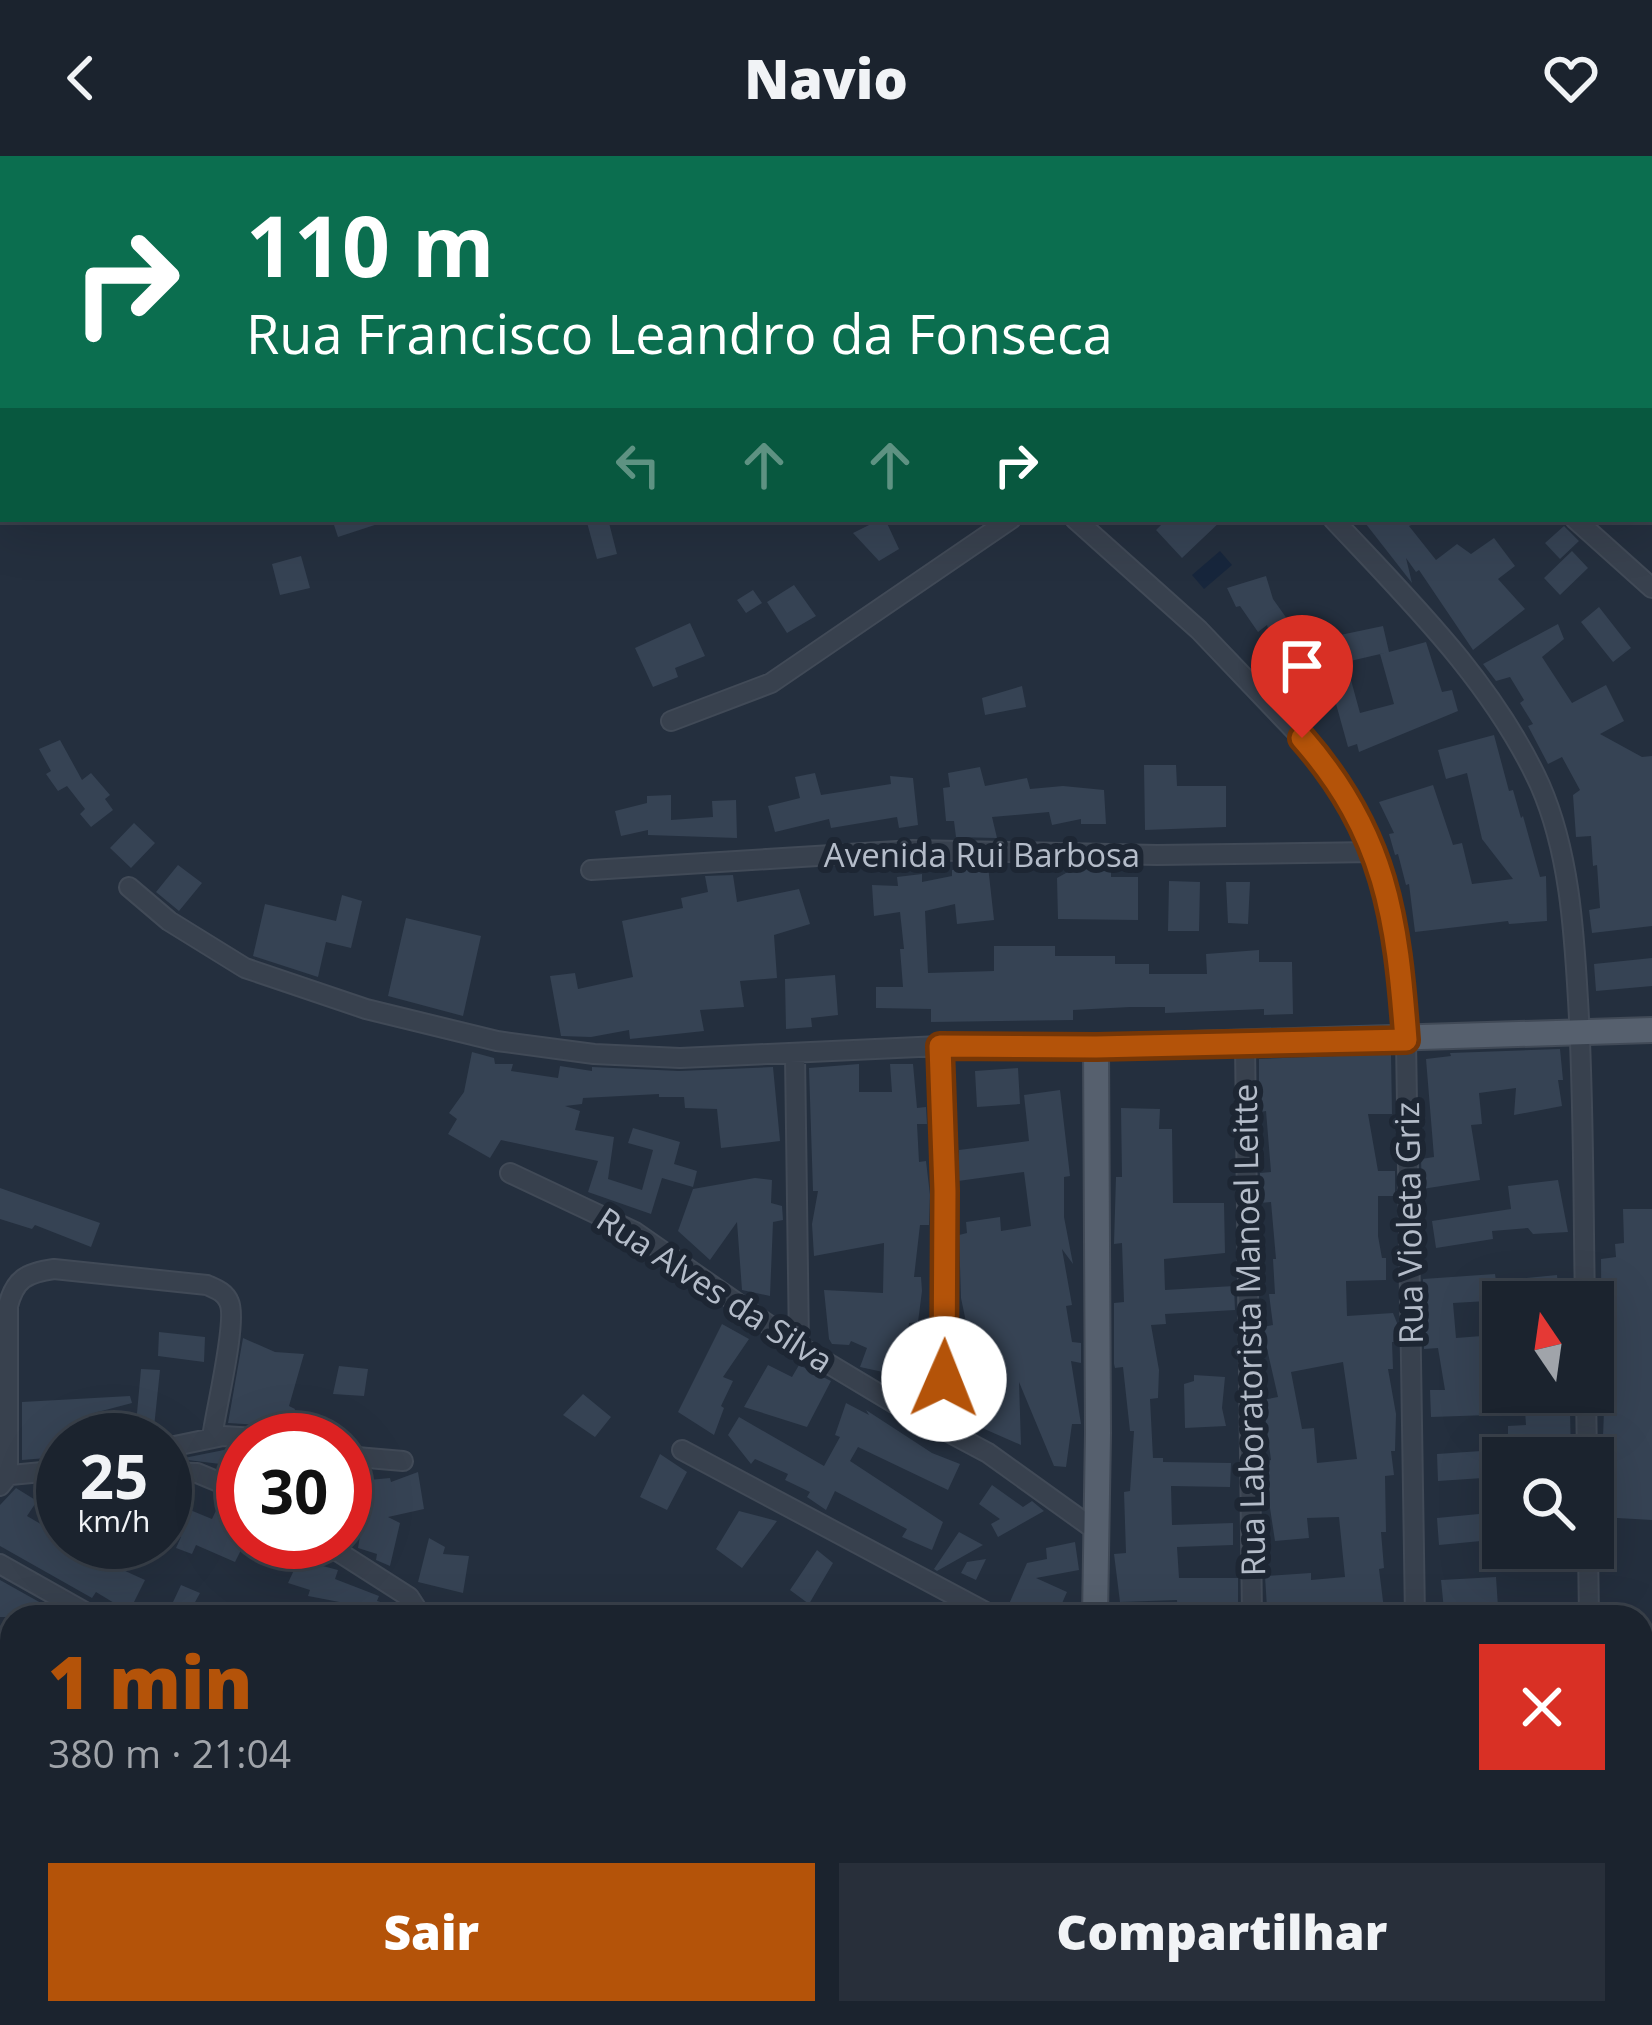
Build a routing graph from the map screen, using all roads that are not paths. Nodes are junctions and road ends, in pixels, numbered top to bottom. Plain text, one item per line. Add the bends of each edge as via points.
1 (1007, 522) edge
2 (1078, 522) edge
3 (1336, 522) edge
4 (1578, 522) edge
5 (1652, 588) edge
6 (670, 721) dead end
7 (1374, 853) junction
8 (591, 870) dead end
9 (129, 887) dead end
10 (1652, 1030) edge
11 (1580, 1032) junction
12 (1406, 1040) junction
13 (1245, 1043) junction
14 (940, 1046) junction
15 (1096, 1047) junction
16 (795, 1055) junction
17 (510, 1173) dead end
18 (1585, 1281) edge
19 (799, 1346) junction
20 (943, 1426) junction
21 (212, 1438) junction
22 (216, 1438) edge
23 (192, 1442) edge
24 (682, 1450) dead end
25 (372, 1458) edge
26 (404, 1461) dead end
27 (36, 1474) edge
28 (3, 1480) edge
29 (1098, 1532) junction
30 (0, 1564) edge
31 (365, 1569) edge
32 (1588, 1569) edge
33 (52, 1605) edge
34 (414, 1605) edge
35 (973, 1605) edge
36 (1095, 1605) edge
37 (1252, 1605) edge
38 (1415, 1605) edge
39 (1589, 1605) edge

1 - 6 street via 771,683
2 - 7 street, Rua Violeta Griz via 1199,630 1302,738 1347,795
3 - 11 street via 1482,687 1541,788 1570,903
4 - 5 street
7 - 8 street, Avenida Rui Barbosa via 913,850
7 - 12 street, Rua Violeta Griz via 1395,921
9 - 16 street via 245,968 446,1030 594,1054
10 - 11 main road
11 - 12 main road
11 - 18 street
12 - 13 main road
12 - 38 street, Rua Violeta Griz
13 - 15 main road
13 - 37 street, Rua Laboratorista Manoel Leitte
14 - 15 street
14 - 16 street
14 - 20 street
15 - 29 main road
16 - 19 street
17 - 19 street, Rua Alves da Silva via 634,1232
19 - 20 street, Rua Alves da Silva
20 - 29 street, Rua Alves da Silva
21 - 22 street
21 - 23 street
21 - 28 street via 232,1324 229,1298 207,1285 54,1269 20,1278 8,1306
24 - 35 street
25 - 26 street
27 - 28 street
29 - 36 main road
30 - 33 street
31 - 34 street
32 - 39 street

